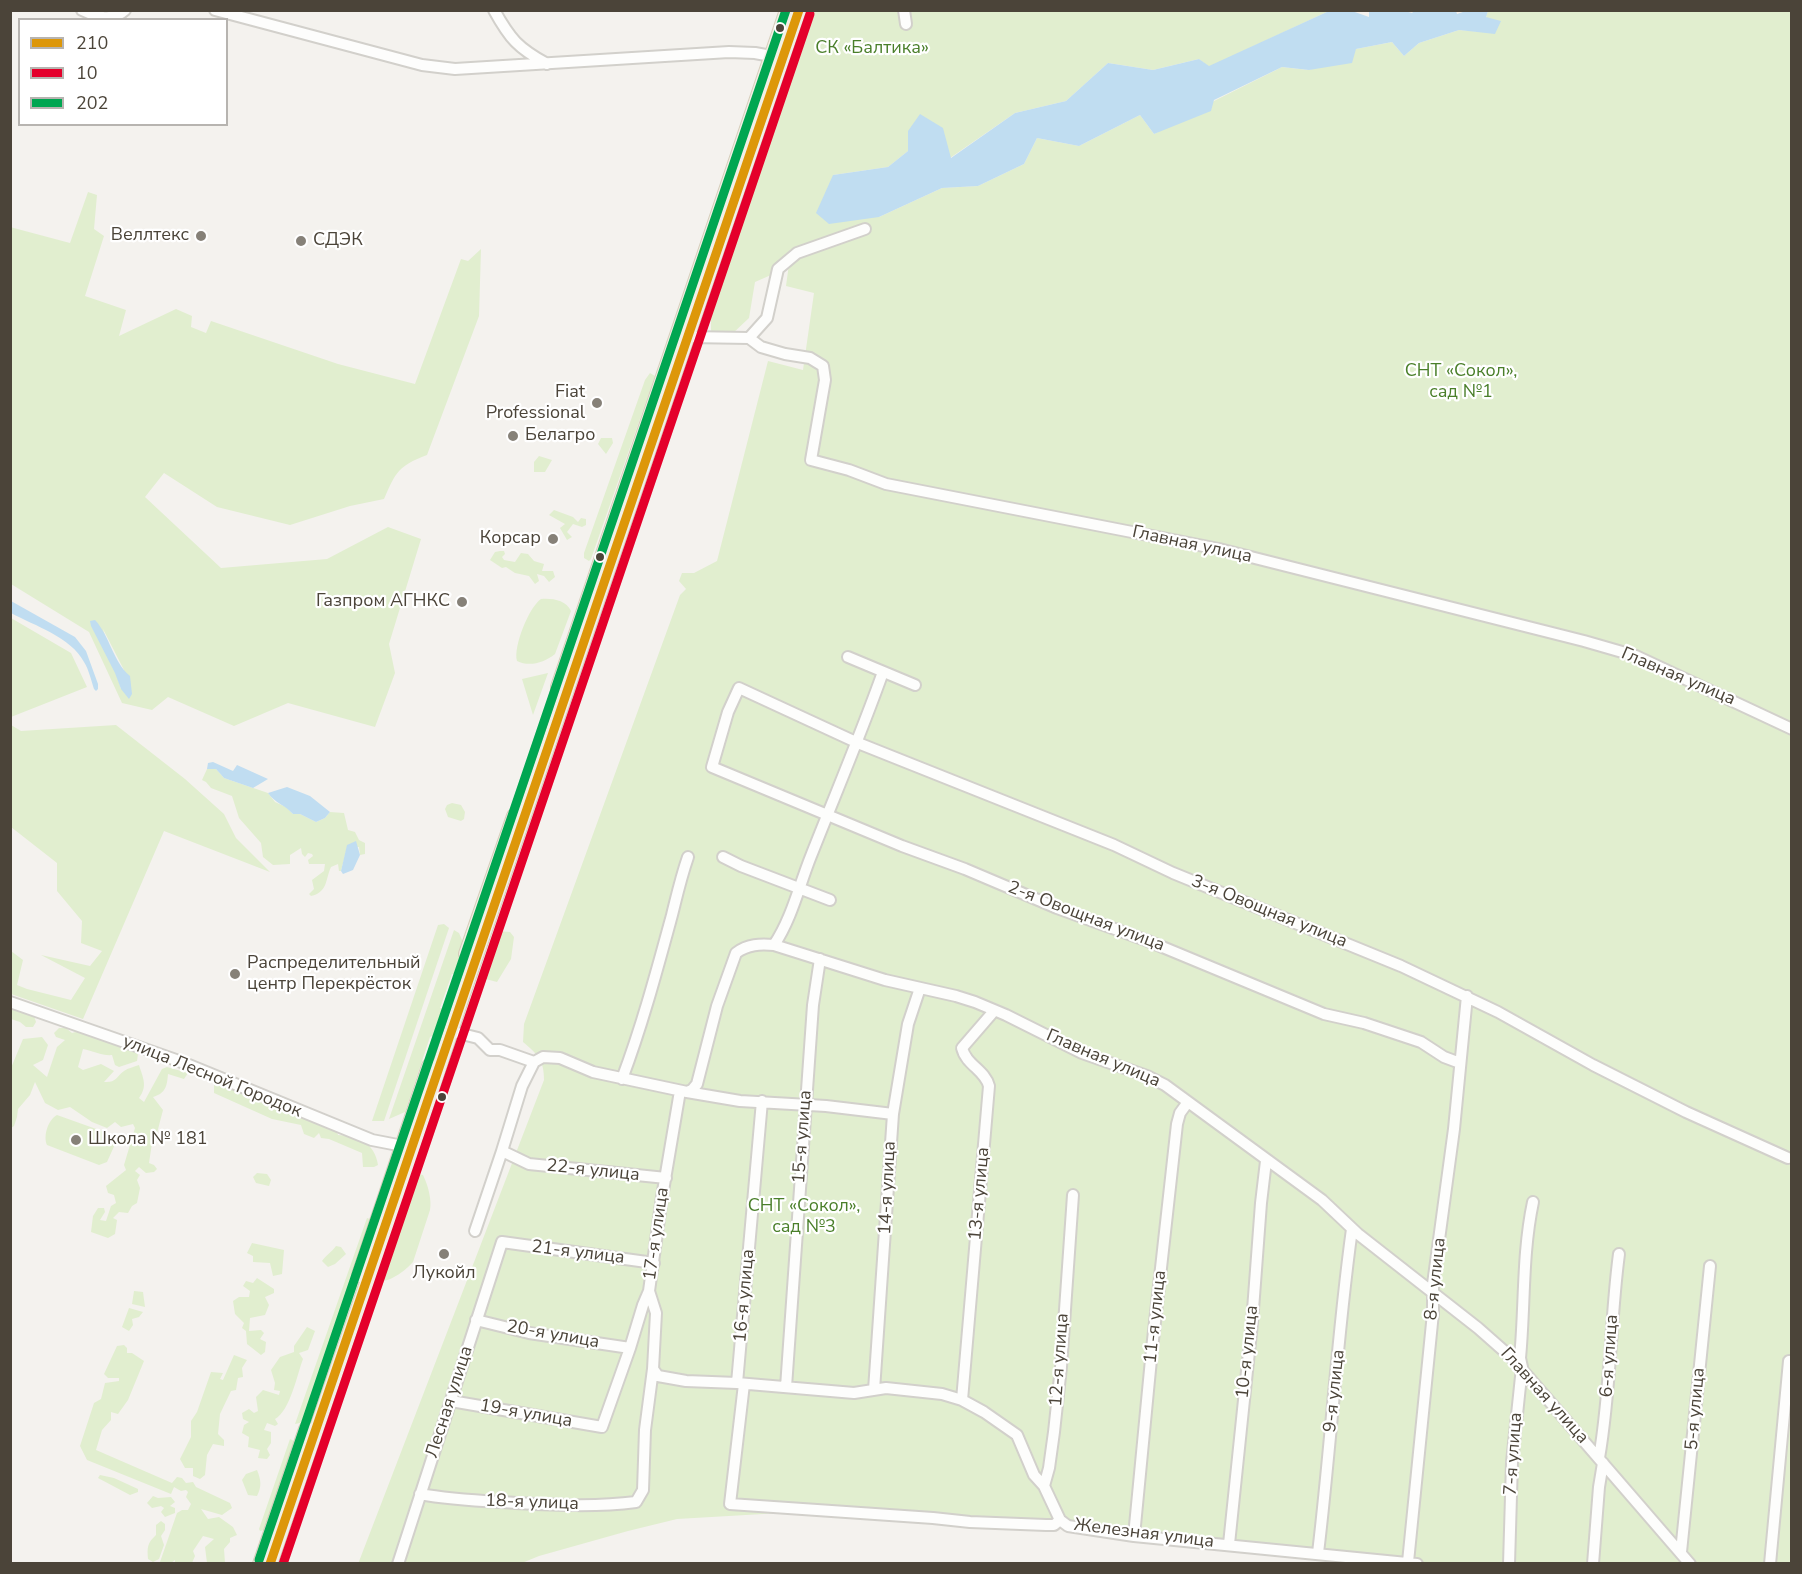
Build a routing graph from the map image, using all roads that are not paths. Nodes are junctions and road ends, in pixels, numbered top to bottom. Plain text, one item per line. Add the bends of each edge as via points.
1 (82, 10) edge
2 (125, 10) edge
3 (215, 10) edge
4 (494, 10) edge
5 (787, 10) edge
6 (799, 10) edge
7 (904, 10) edge
8 (906, 24) dead end
9 (777, 58) junction
10 (547, 64) junction
11 (865, 230) dead end
12 (688, 337) junction
13 (749, 338) junction
14 (848, 657) dead end
15 (883, 672) junction
16 (915, 685) dead end
17 (1791, 729) edge
18 (858, 743) junction
19 (712, 767) joint
20 (828, 815) junction
21 (688, 857) dead end
22 (723, 857) dead end
23 (799, 888) junction
24 (830, 900) dead end
25 (485, 914) junction
26 (774, 945) junction
27 (820, 959) junction
28 (920, 988) junction
29 (1467, 996) junction
30 (10, 1002) edge
31 (994, 1011) junction
32 (450, 1031) junction
33 (534, 1062) junction
34 (1460, 1063) junction
35 (622, 1079) junction
36 (684, 1092) junction
37 (762, 1101) junction
38 (1188, 1102) junction
39 (805, 1105) junction
40 (893, 1114) junction
41 (408, 1145) junction
42 (502, 1151) junction
43 (1788, 1158) dead end
44 (1266, 1161) junction
45 (666, 1178) junction
46 (1073, 1195) dead end
47 (1533, 1202) dead end
48 (1352, 1229) junction
49 (475, 1231) dead end
50 (502, 1242) joint
51 (1619, 1254) dead end
52 (654, 1263) junction
53 (1710, 1266) dead end
54 (649, 1291) junction
55 (1433, 1294) junction
56 (476, 1320) junction
57 (630, 1348) junction
58 (1789, 1361) dead end
59 (1522, 1367) junction
60 (656, 1373) junction
61 (741, 1383) junction
62 (786, 1387) junction
63 (874, 1390) junction
64 (962, 1400) junction
65 (451, 1401) junction
66 (1601, 1460) junction
67 (1044, 1486) junction
68 (420, 1494) junction
69 (641, 1496) joint
70 (730, 1504) joint
71 (1060, 1520) junction
72 (1134, 1536) junction
73 (1229, 1544) junction
74 (1681, 1552) junction
75 (1318, 1553) junction
76 (260, 1563) edge
77 (270, 1563) edge
78 (398, 1563) edge
79 (1412, 1563) edge
80 (1509, 1563) edge
81 (1593, 1563) edge
82 (1690, 1563) edge
83 (1770, 1563) edge

1 - 2 street via 105,18 118,17
3 - 10 street via 422,65 455,69
4 - 10 street via 508,35 523,50
5 - 9 main road
6 - 9 main road
7 - 8 street
9 - 10 street via 729,52
9 - 12 main road
9 - 25 main road
11 - 13 street via 797,253 778,268 767,318
12 - 13 street, Главная улица
12 - 25 main road
13 - 17 street, Главная улица via 761,347 810,358 823,366 825,380 811,460 818,463 886,484 1219,549 1584,641 1636,656
14 - 15 street
15 - 16 street
15 - 18 street
18 - 19 street, 3-я Овощная улица via 739,688
18 - 20 street
18 - 29 street, 3-я Овощная улица via 1114,845
19 - 20 street, 2-я Овощная улица
20 - 23 street
20 - 34 street, 2-я Овощная улица via 1324,1014 1421,1042
21 - 35 street
22 - 23 street
23 - 24 street
23 - 26 street via 783,932
25 - 32 main road
25 - 41 main road
26 - 27 street, Главная улица
26 - 36 street, Главная улица via 749,946 736,953 717,1006 697,1084
27 - 28 street, Главная улица
27 - 39 street, 15-я улица
28 - 31 street, Главная улица via 956,996
28 - 40 street, 14-я улица via 908,1024
29 - 34 street, 8-я улица
29 - 43 street, 3-я Овощная улица via 1686,1112
30 - 41 street, улица Лесной Городок via 179,1061 361,1136
31 - 38 street, Главная улица via 1082,1053 1147,1076
31 - 64 street, 13-я улица via 962,1048 963,1055 987,1078 989,1086
32 - 33 street via 478,1038 490,1050
32 - 41 main road
33 - 35 street via 560,1058
33 - 42 street via 522,1086
34 - 55 street, 8-я улица
35 - 36 street
36 - 37 street
36 - 45 street, 17-я улица
37 - 39 street
37 - 61 street, 16-я улица
38 - 44 street, Главная улица
38 - 72 street, 11-я улица via 1177,1124
39 - 40 street
39 - 62 street, 15-я улица
40 - 63 street, 14-я улица
41 - 76 main road
41 - 77 main road
42 - 45 street, 22-я улица via 529,1164
42 - 49 street
44 - 48 street, Главная улица via 1322,1200
44 - 73 street, 10-я улица
45 - 52 street, 17-я улица
46 - 67 street, 12-я улица via 1060,1377
47 - 59 street, 7-я улица via 1523,1279
48 - 55 street, Главная улица
48 - 75 street, 9-я улица
50 - 52 street, 21-я улица
50 - 56 street, Лесная улица
51 - 66 street, 6-я улица
52 - 54 street, 17-я улица
53 - 74 street, 5-я улица
54 - 57 street
54 - 60 street, 17-я улица via 656,1313
55 - 59 street, Главная улица
55 - 79 street, 8-я улица
56 - 57 street, 20-я улица via 529,1333
56 - 65 street, Лесная улица
57 - 65 street, 19-я улица via 602,1427
58 - 83 street
59 - 66 street, Главная улица
59 - 80 street, 7-я улица via 1512,1462
60 - 61 street via 686,1381
60 - 69 street, 17-я улица via 645,1430
61 - 62 street
61 - 70 street, 16-я улица
62 - 63 street via 854,1394
63 - 64 street via 942,1394
64 - 67 street via 1017,1435 1034,1474
65 - 68 street, Лесная улица
66 - 74 street, Главная улица
66 - 81 street, 6-я улица
67 - 71 street
68 - 69 street, 18-я улица via 461,1500 577,1505 636,1502
68 - 78 street, Лесная улица
70 - 71 street, Железная улица via 970,1522 1054,1525
71 - 72 street, Железная улица via 1068,1526
72 - 73 street, Железная улица
73 - 75 street, Железная улица
74 - 82 street, Главная улица
75 - 79 street, Железная улица

